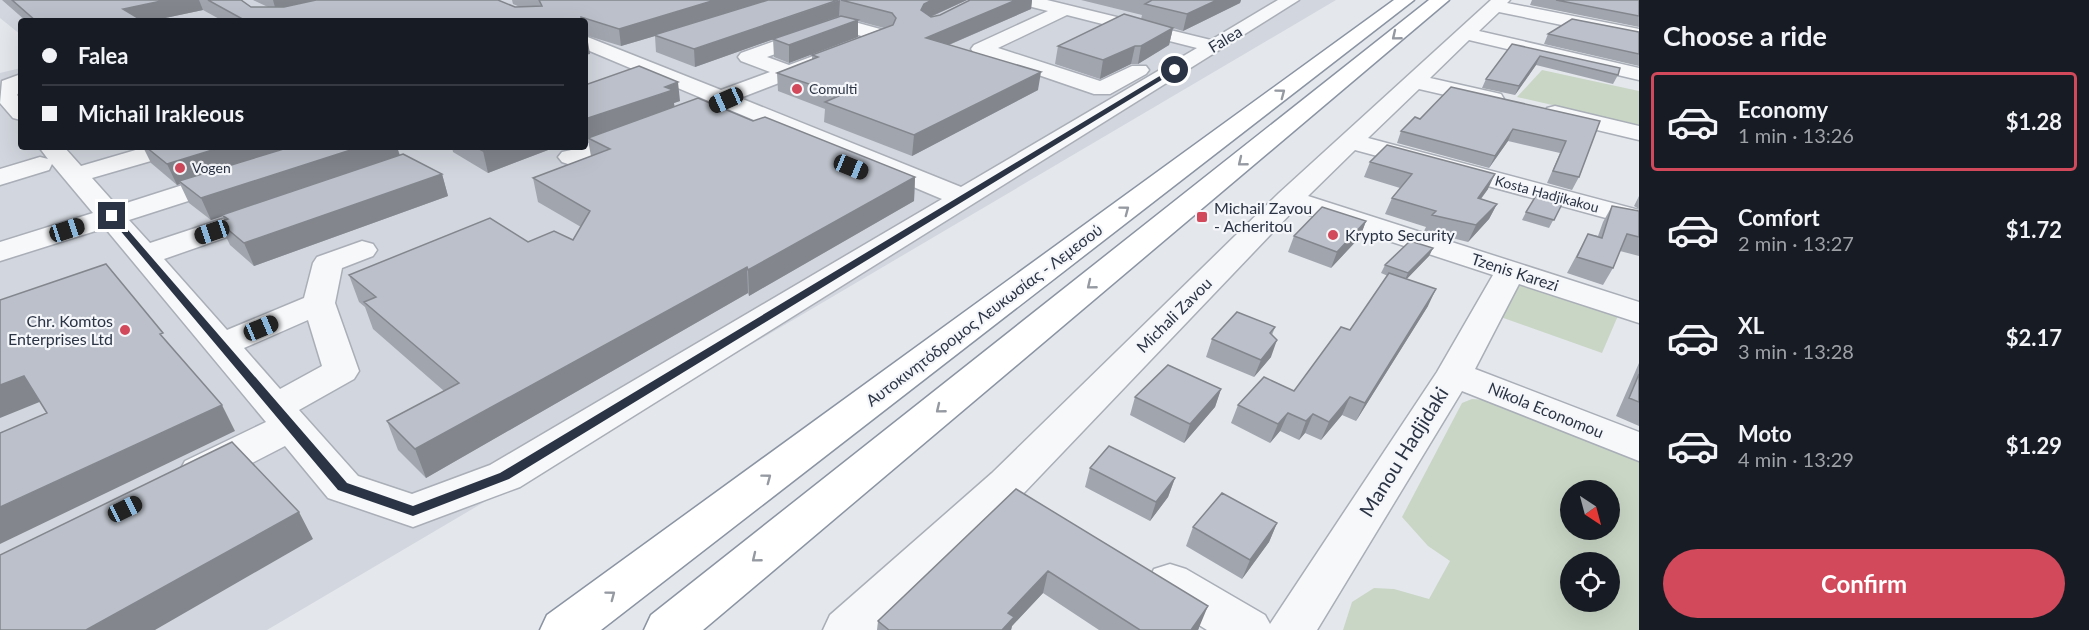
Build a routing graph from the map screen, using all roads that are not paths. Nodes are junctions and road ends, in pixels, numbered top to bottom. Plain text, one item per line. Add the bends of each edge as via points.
1 (1029, 0) edge
2 (1395, 0) edge
3 (1405, 0) edge
4 (1440, 0) edge
5 (1274, 3) edge
6 (1499, 3) edge
7 (1062, 11) junction
8 (1464, 33) junction
9 (1078, 35) edge
10 (1358, 35) junction
11 (1639, 35) edge
12 (588, 43) edge
13 (651, 46) dead end
14 (1213, 46) junction
15 (619, 56) junction
16 (596, 63) dead end
17 (1152, 63) dead end
18 (790, 72) junction
19 (1639, 74) edge
20 (1413, 81) junction
21 (18, 82) edge
22 (1515, 104) edge
23 (712, 105) junction
24 (1537, 109) edge
25 (18, 115) edge
26 (655, 127) edge
27 (1639, 133) edge
28 (1350, 141) junction
29 (29, 150) edge
30 (42, 150) edge
31 (571, 157) dead end
32 (253, 174) edge
33 (0, 177) edge
34 (963, 198) junction
35 (1289, 199) junction
36 (289, 206) edge
37 (114, 219) junction
38 (1639, 219) edge
39 (362, 250) dead end
40 (0, 252) edge
41 (145, 255) junction
42 (1511, 270) junction
43 (779, 283) dead end
44 (319, 303) junction
45 (1639, 313) edge
46 (222, 345) junction
47 (1454, 374) junction
48 (283, 416) junction
49 (1639, 447) edge
50 (166, 488) edge
51 (1137, 563) edge
52 (564, 630) edge
53 (668, 630) edge
54 (847, 630) edge
55 (1248, 630) edge
56 (1291, 630) edge

1 - 7 street
2 - 10 highway
3 - 10 highway, Αυτοκινητόδρομος Λευκωσίας - Λεμεσού
4 -> 53 highway
5 - 14 street, Falea
6 - 8 street, Michali Zavou
6 - 11 street
7 - 9 street via 1098,23
7 - 14 street
7 - 17 street via 981,49 1102,89
8 - 19 street
8 - 20 street, Michali Zavou
52 -> 10 highway, Αυτοκινητόδρομος Λευκωσίας - Λεμεσού
12 - 15 street
13 - 15 street
14 - 34 street, Falea
15 - 16 street
15 - 23 street
18 - 18 street via 832,56 884,36 840,24 748,57
18 - 23 street
20 - 22 street
20 - 28 street, Michali Zavou
21 - 25 street via 10,86 6,96
23 - 34 street
23 - 43 street via 912,192 905,215
24 - 27 street
26 - 31 street
28 - 35 street, Michali Zavou
28 - 38 street, Kosta Hadjikakou
29 - 33 street
30 - 37 street
32 - 37 street
34 - 48 street, Falea via 505,476 413,511 343,487
35 - 42 street, Tzenis Karezi
35 - 54 street, Michali Zavou via 1022,493
36 - 41 street
37 - 40 street
37 - 41 street
39 - 44 street via 328,262
41 - 46 street
42 - 45 street, Tzenis Karezi
42 - 47 street, Manou Hadjidaki
44 - 46 street
44 - 48 street via 341,371
46 - 48 street
47 - 49 street, Nikola Economou
47 - 56 street, Manou Hadjidaki
48 - 50 street
51 - 55 street

